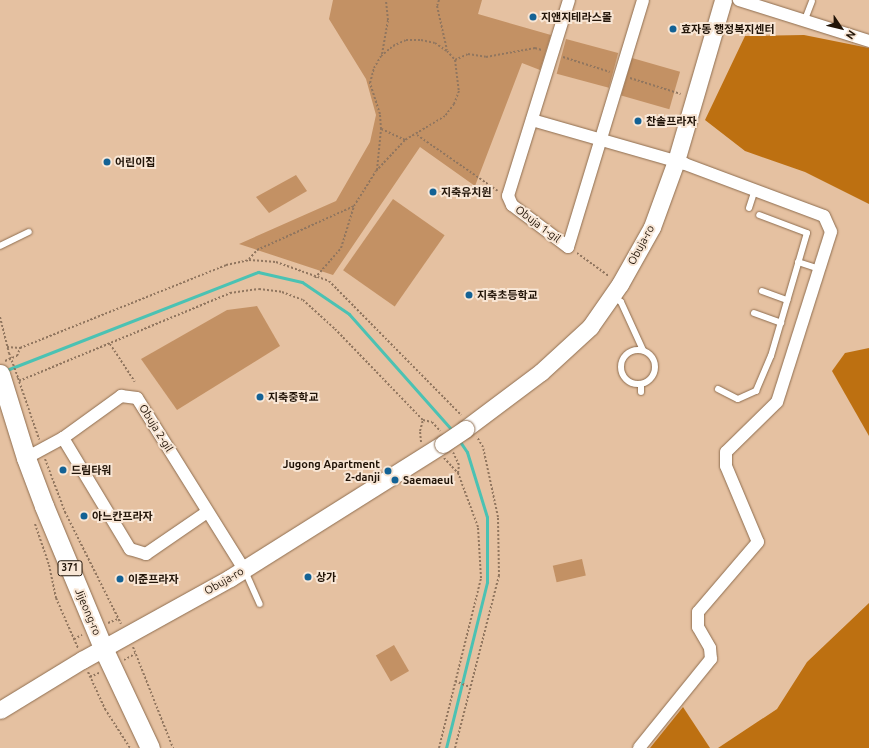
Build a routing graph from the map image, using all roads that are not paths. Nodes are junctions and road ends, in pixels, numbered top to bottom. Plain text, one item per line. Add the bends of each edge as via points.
1 (568, 0) edge
2 (643, 0) edge
3 (723, 0) edge
4 (739, 0) edge
5 (812, 1) dead end
6 (804, 22) junction
7 (869, 41) edge
8 (532, 120) junction
9 (600, 138) junction
10 (676, 161) junction
11 (755, 190) junction
12 (748, 208) dead end
13 (759, 215) dead end
14 (29, 232) dead end
15 (0, 246) edge
16 (798, 262) junction
17 (820, 269) junction
18 (762, 291) dead end
19 (613, 296) junction
20 (787, 300) junction
21 (754, 313) dead end
22 (781, 324) junction
23 (643, 350) junction
24 (10, 379) edge
25 (641, 384) junction
26 (718, 389) dead end
27 (641, 392) dead end
28 (63, 438) junction
29 (26, 458) junction
30 (208, 512) junction
31 (244, 569) junction
32 (260, 604) dead end
33 (103, 648) junction
34 (0, 710) edge
35 (150, 748) edge
36 (639, 748) edge

1 - 8 street, Obuja 1-gil
2 - 9 street, Obuja 1-gil
3 - 10 main road, Obuja-ro
4 - 6 street
5 - 6 lane
6 - 7 street
8 - 9 street
8 - 9 street, Obuja 1-gil via 508,196 512,205 568,247
9 - 10 street
10 - 11 street
10 - 19 main road, Obuja-ro via 652,227
11 - 12 lane
11 - 17 street via 824,216 832,232
13 - 16 lane via 807,233
14 - 15 lane
16 - 17 lane
16 - 20 lane
17 - 36 street via 777,402 726,452 726,466 758,542 698,612 698,627 710,648 711,659
18 - 20 lane
19 - 23 lane via 621,302
19 - 31 main road, Obuja-ro, bridge via 590,327 546,367 468,427
20 - 22 lane
21 - 22 lane
22 - 26 lane via 756,391 738,399
23 - 25 lane via 652,356 656,368 651,379
23 - 25 lane via 627,354 622,363 626,378
24 - 29 main road, Jijeong-ro / 371
25 - 27 lane
28 - 29 street, Obuja 2-gil
28 - 30 street via 130,549 146,554
28 - 30 street, Obuja 2-gil via 121,396 137,398
29 - 33 main road, Jijeong-ro / 371
30 - 31 street, Obuja 2-gil
31 - 32 lane
31 - 33 main road, Obuja-ro
33 - 34 main road, Obuja-ro
33 - 35 main road, Jijeong-ro / 371

